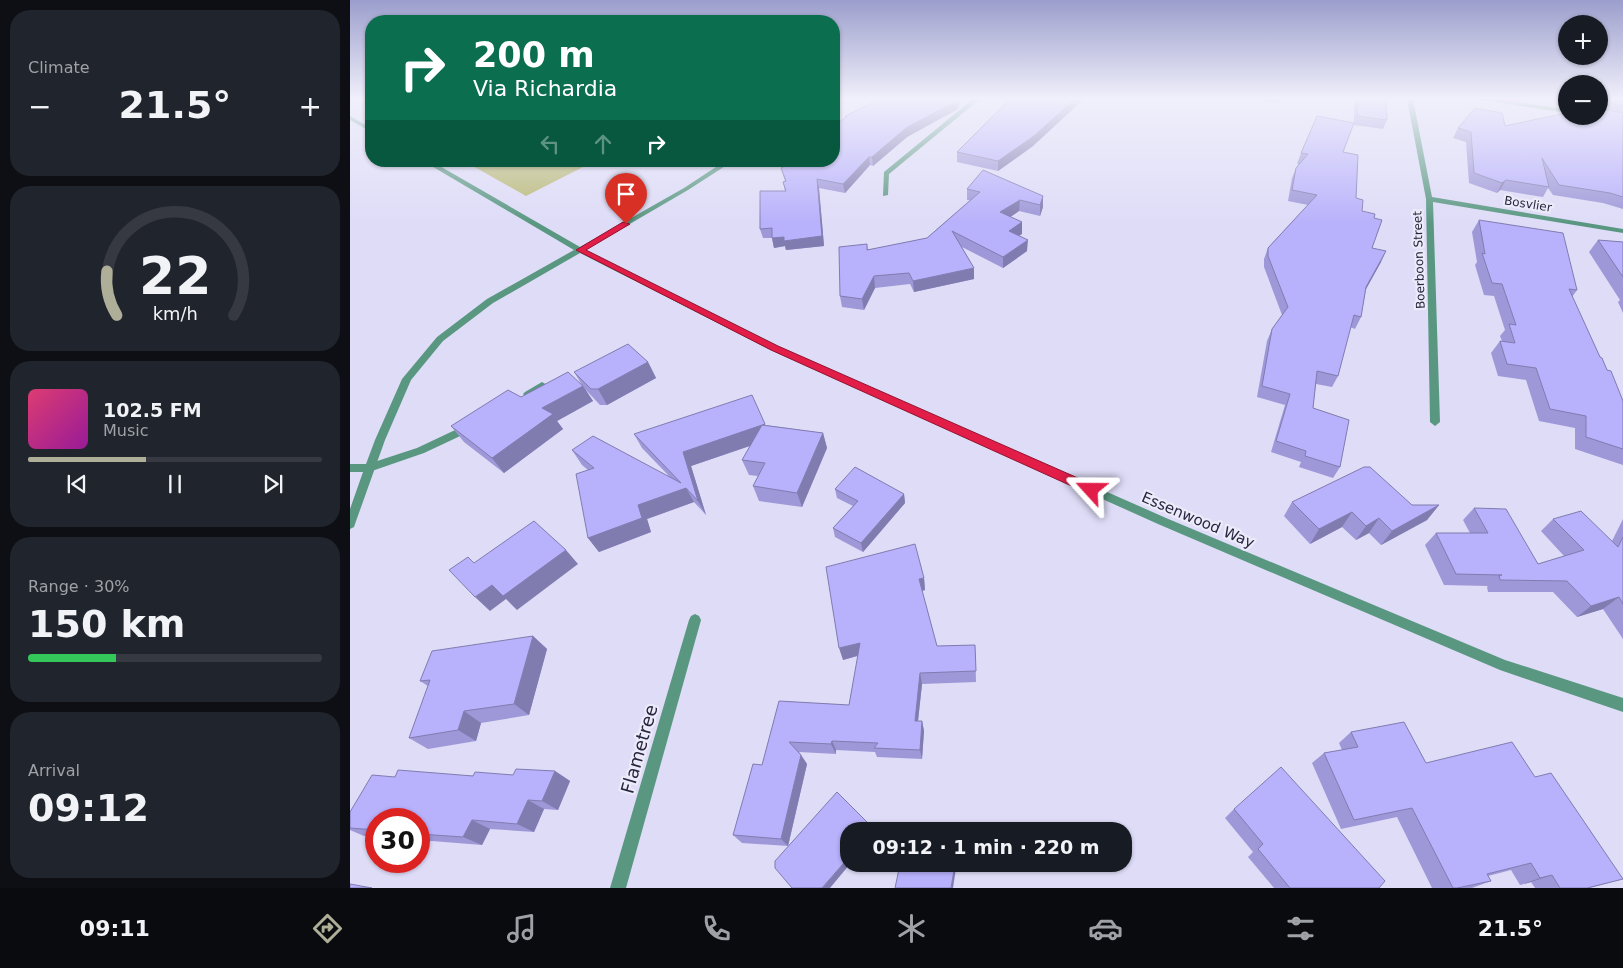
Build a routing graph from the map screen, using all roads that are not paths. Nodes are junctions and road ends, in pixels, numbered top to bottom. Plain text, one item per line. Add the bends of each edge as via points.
1 (927, 140) edge
2 (1418, 140) edge
3 (436, 167) edge
4 (721, 167) edge
5 (885, 195) dead end
6 (1429, 199) junction
7 (1623, 230) edge
8 (580, 250) junction
9 (542, 385) edge
10 (518, 399) edge
11 (1435, 422) dead end
12 (476, 423) edge
13 (350, 468) edge
14 (369, 468) junction
15 (350, 524) edge
16 (695, 620) dead end
17 (1623, 705) edge
18 (618, 888) edge

1 - 5 street via 886,173
2 - 6 street, Boerboon Street
3 - 8 street, Essenwood Way
4 - 8 street
6 - 7 street, Bosvlier
6 - 11 street, Boerboon Street
8 - 14 street via 490,301 440,339 407,379
8 - 17 street, Essenwood Way via 774,348 1162,521 1504,666
9 - 10 street
12 - 14 street via 442,443
13 - 14 street
14 - 15 street
16 - 18 street, Flametree

